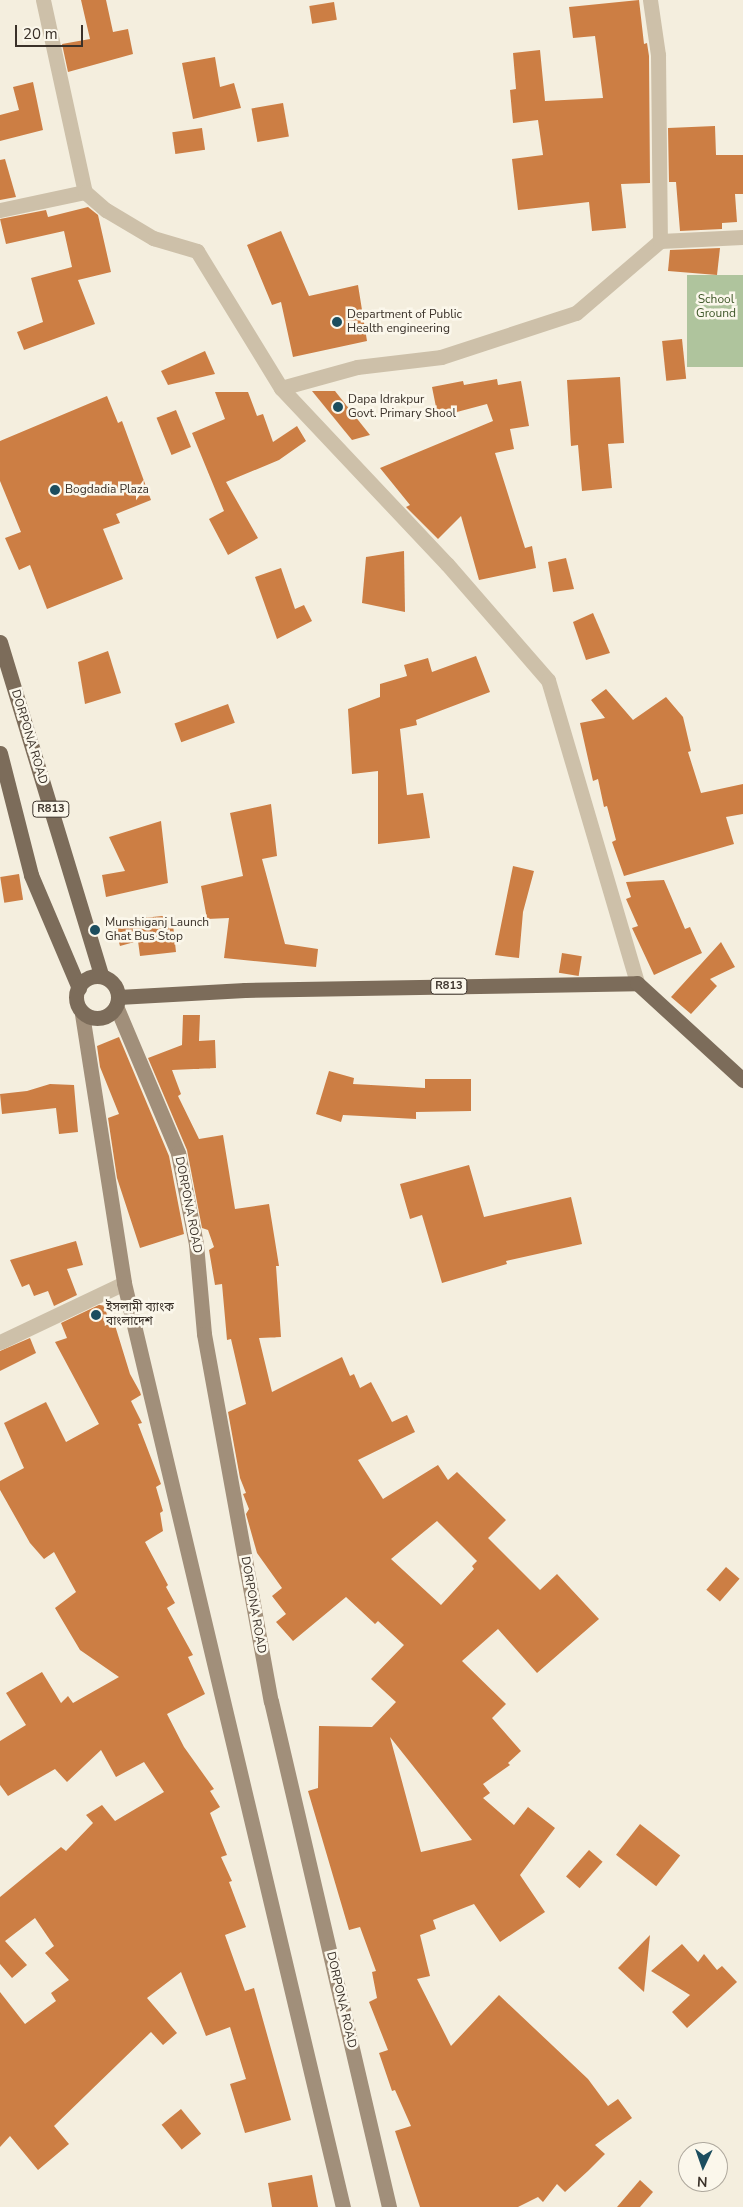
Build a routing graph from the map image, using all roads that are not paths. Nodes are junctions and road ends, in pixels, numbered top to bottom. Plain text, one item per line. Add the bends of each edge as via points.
1 (43, 0) edge
2 (650, 0) edge
3 (85, 192) junction
4 (0, 210) edge
5 (743, 237) edge
6 (660, 241) junction
7 (281, 388) junction
8 (0, 642) edge
9 (0, 753) edge
10 (101, 976) junction
11 (638, 983) junction
12 (79, 988) junction
13 (117, 1002) junction
14 (82, 1014) junction
15 (743, 1080) edge
16 (124, 1283) junction
17 (0, 1342) edge
18 (343, 2207) edge
19 (389, 2207) edge

1 - 3 street
2 - 6 street via 658,55
3 - 4 street
3 - 7 street via 106,210 153,238 197,250
5 - 6 street
6 - 7 street via 576,313 441,357 357,367
7 - 11 street via 447,564 548,680
8 - 10 main road, DORPONA ROAD / R813
9 - 12 main road, R813 via 31,875
10 - 12 main road via 83,980
10 - 13 main road, R813 via 116,988
11 - 13 main road, R813 via 245,990
11 - 15 main road
12 - 14 main road, R813 via 75,997
13 - 14 main road, R813 via 101,1018
13 - 19 street, DORPONA ROAD via 178,1153 196,1244 204,1334 271,1701
14 - 16 street
16 - 17 street
16 - 18 street

